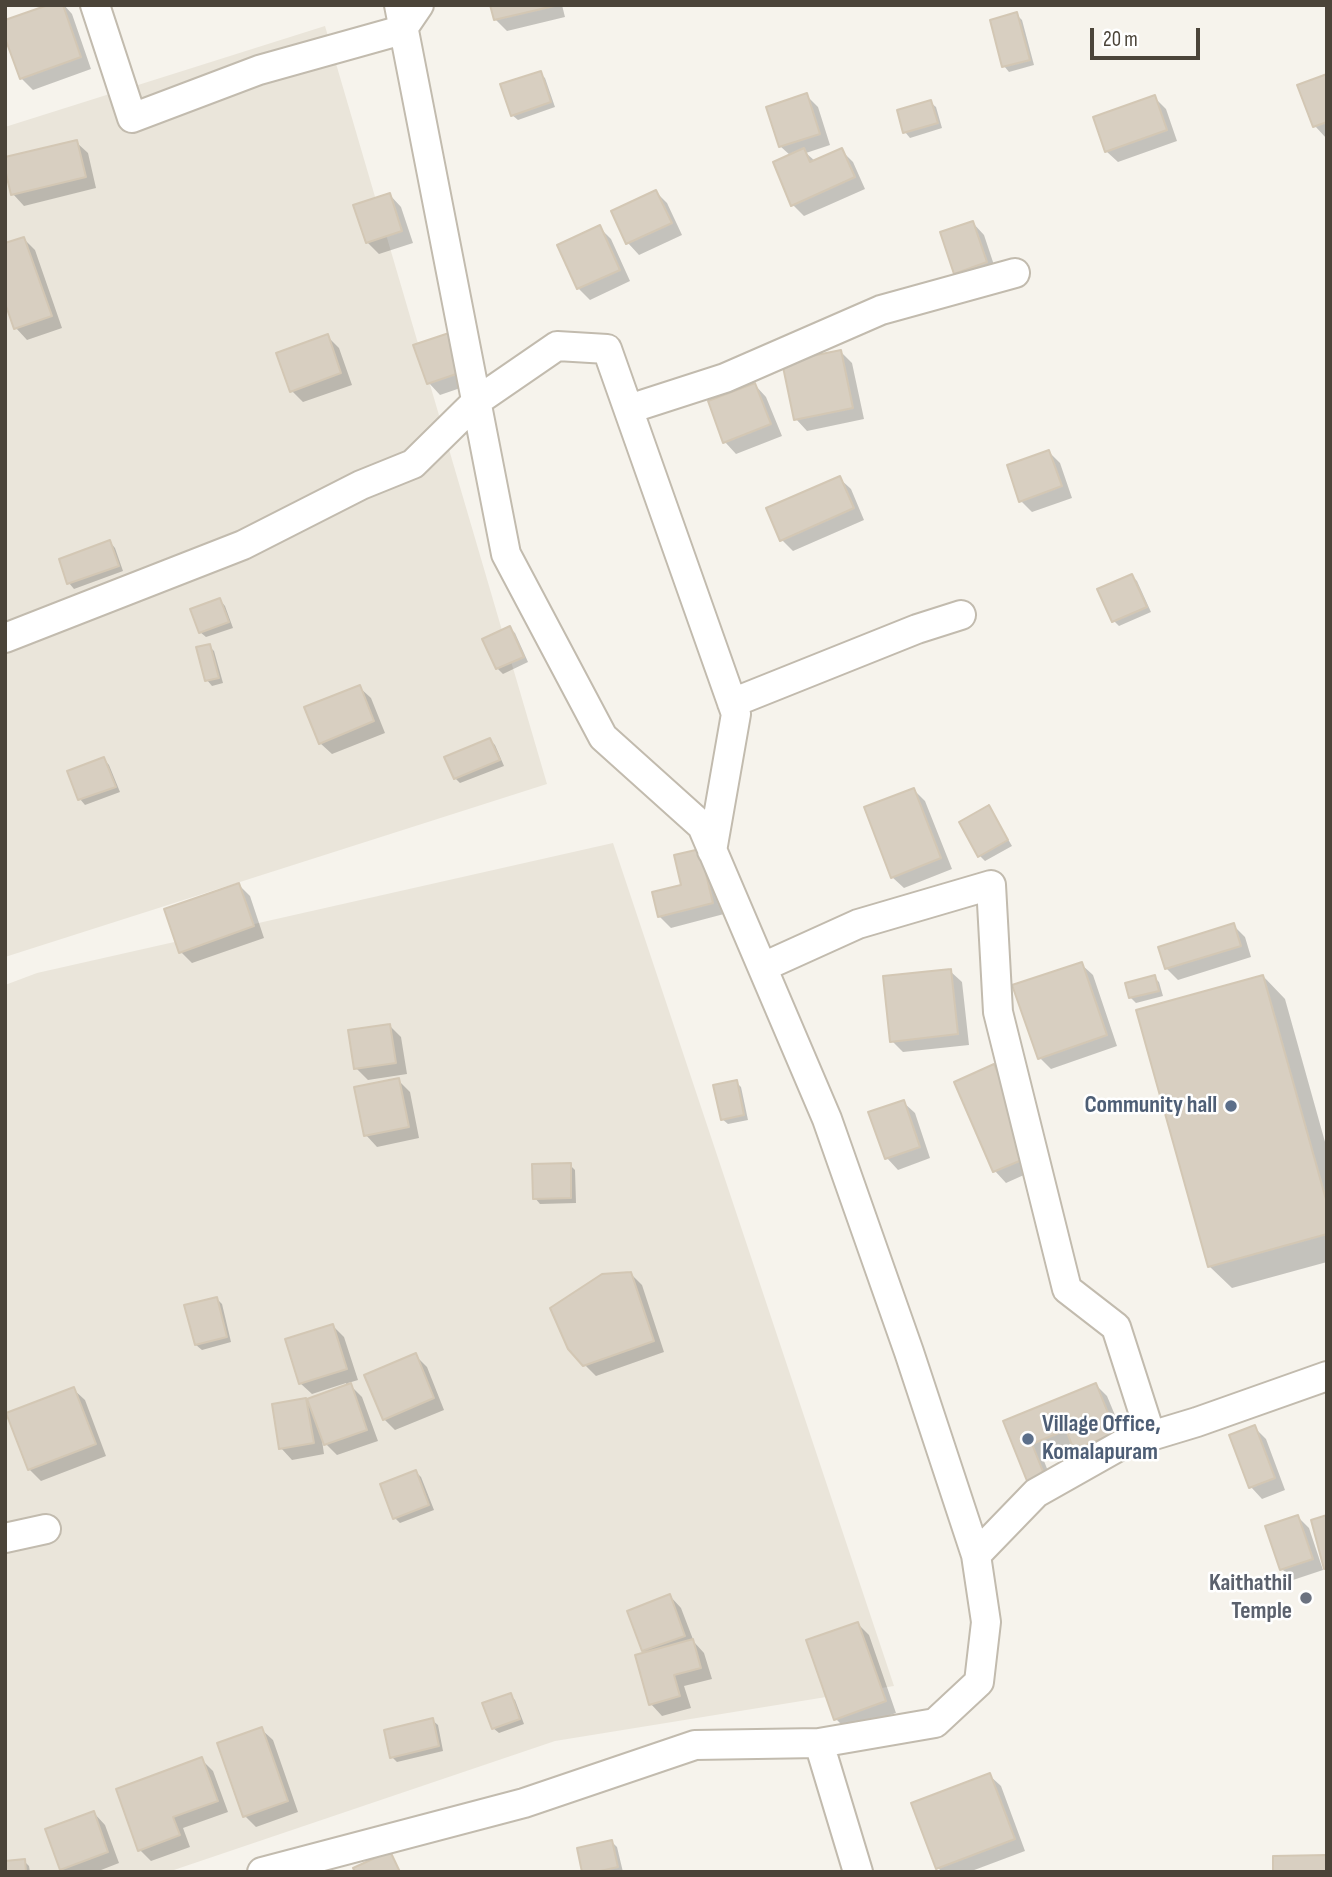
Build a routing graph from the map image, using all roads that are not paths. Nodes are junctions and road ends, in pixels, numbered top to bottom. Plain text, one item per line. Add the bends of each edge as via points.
1 (95, 5) edge
2 (419, 5) edge
3 (400, 18) edge
4 (1015, 273) dead end
5 (477, 401) junction
6 (629, 410) junction
7 (961, 615) dead end
8 (5, 638) edge
9 (732, 703) junction
10 (712, 851) junction
11 (762, 967) junction
12 (1327, 1376) edge
13 (1151, 1436) junction
14 (46, 1529) dead end
15 (5, 1538) edge
16 (976, 1555) junction
17 (819, 1743) junction
18 (262, 1872) edge
19 (858, 1872) edge

1 - 3 street via 132,118
2 - 3 street
3 - 5 street
4 - 6 street via 881,310 724,378
5 - 6 street via 557,345 607,349
5 - 8 street via 413,464 243,545
5 - 10 street via 506,554 603,737 702,826
6 - 9 street
7 - 9 street
9 - 10 street via 736,714
10 - 11 street
11 - 13 street via 858,924 991,886 998,1012 1067,1289 1116,1327
11 - 16 street via 827,1119
12 - 13 street
13 - 16 street via 1121,1445 1036,1493
14 - 15 street
16 - 17 street via 986,1622 979,1682 935,1723
17 - 18 street via 695,1745 524,1803
17 - 19 street

